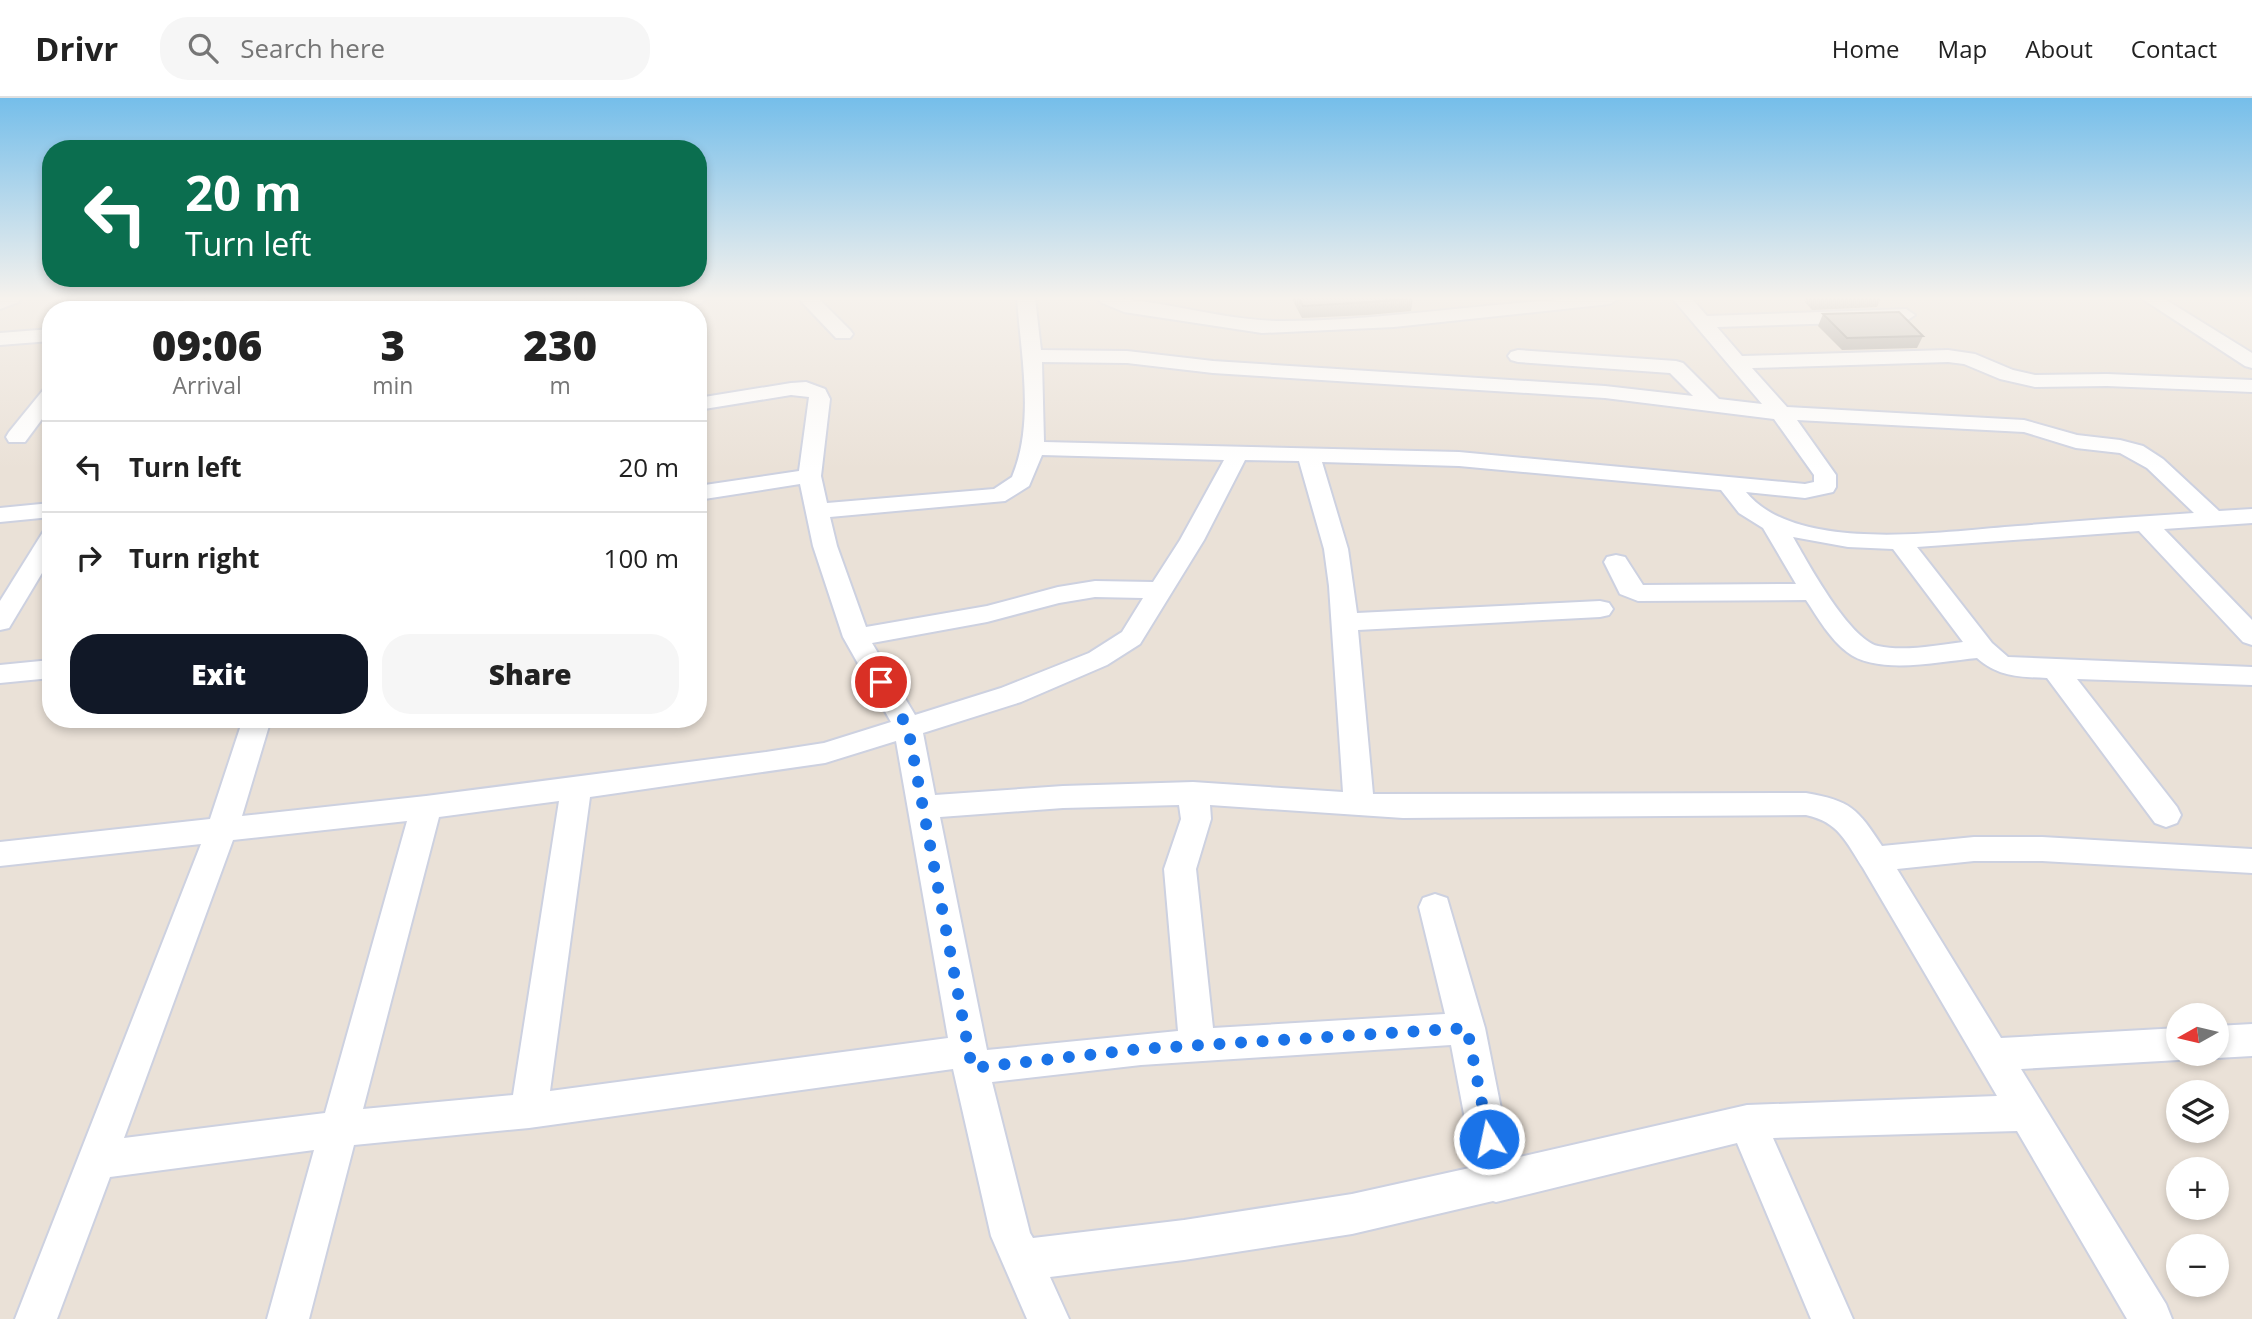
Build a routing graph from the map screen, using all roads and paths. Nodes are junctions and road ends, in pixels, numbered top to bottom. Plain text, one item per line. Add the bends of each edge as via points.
1 (1731, 355) edge
2 (1031, 356) joint
3 (1518, 356) dead end
4 (1737, 362) junction
5 (2252, 386) edge
6 (42, 403) edge
7 (707, 403) edge
8 (1712, 404) junction
9 (1781, 413) junction
10 (42, 432) edge
11 (8, 439) edge
12 (1034, 448) junction
13 (1237, 455) junction
14 (1309, 457) junction
15 (810, 476) junction
16 (1727, 483) junction
17 (707, 492) edge
18 (42, 510) edge
19 (819, 511) junction
20 (0, 515) edge
21 (2252, 516) edge
22 (2212, 518) junction
23 (2143, 522) junction
24 (1773, 524) junction
25 (1900, 542) junction
26 (42, 552) edge
27 (1616, 562) dead end
28 (1162, 590) junction
29 (1814, 592) junction
30 (1600, 609) dead end
31 (0, 622) edge
32 (1346, 622) junction
33 (2252, 636) edge
34 (856, 637) junction
35 (1983, 649) junction
36 (2055, 669) junction
37 (42, 670) edge
38 (0, 674) edge
39 (2252, 676) edge
40 (254, 728) edge
41 (908, 728) junction
42 (576, 787) junction
43 (1193, 793) junction
44 (1359, 805) junction
45 (426, 807) junction
46 (923, 807) junction
47 (2166, 815) dead end
48 (222, 829) junction
49 (0, 854) edge
50 (1874, 859) junction
51 (2252, 861) edge
52 (1434, 907) dead end
53 (1467, 1028) junction
54 (2252, 1040) edge
55 (2230, 1041) edge
56 (2166, 1045) edge
57 (1197, 1046) junction
58 (1991, 1055) junction
59 (971, 1060) junction
60 (530, 1111) junction
61 (2026, 1113) junction
62 (1747, 1123) junction
63 (338, 1129) junction
64 (95, 1160) junction
65 (1496, 1183) junction
66 (1020, 1260) junction
67 (36, 1319) edge
68 (288, 1319) edge
69 (1048, 1319) edge
70 (1832, 1319) edge
71 (2151, 1319) edge

1 - 4 street
2 - 8 street via 1128,356 1181,365 1605,392
2 - 12 street
3 - 8 street via 1676,366
4 - 5 street via 1948,356 1968,358 2035,381
4 - 9 street
6 - 11 street
7 - 15 street via 813,389 820,399
8 - 9 street
9 - 16 street via 1825,475 1825,487 1805,491
9 - 22 street via 2024,426 2073,440 2115,445 2150,460
10 - 11 street
12 - 13 street
12 - 19 street via 1024,477 1014,489 997,496
13 - 14 street
13 - 28 street
14 - 16 street via 1459,459
14 - 32 street via 1336,550
15 - 17 street
15 - 19 street
16 - 24 street via 1742,503
18 - 20 street
19 - 34 street via 832,568
21 - 22 street
22 - 23 street
23 - 25 street
23 - 33 street
24 - 25 street via 1846,540
24 - 29 street
25 - 35 street
26 - 31 street
27 - 29 street via 1629,588 1638,593
28 - 34 street via 1095,589
28 - 41 street via 1131,638 1115,651 1011,695
29 - 35 street via 1857,649 1869,653
30 - 32 street
32 - 44 street
34 - 41 street
35 - 36 street via 1999,663 2017,668
36 - 39 street
36 - 47 street
37 - 38 street
40 - 48 street
41 - 42 street via 825,753
41 - 46 street
42 - 45 street
42 - 60 street
43 - 44 street
43 - 46 street
43 - 57 street via 1196,819 1180,869
44 - 50 street via 1805,804 1833,809 1853,827
45 - 48 street
45 - 63 street
46 - 59 street
48 - 49 street
48 - 64 street
50 - 51 street via 1974,849 2042,849
50 - 58 street
52 - 53 street
53 - 57 street
53 - 65 street
54 - 55 street
56 - 58 street
57 - 59 street
58 - 61 street
59 - 60 street
59 - 66 street
60 - 63 street
61 - 62 street
61 - 71 street
62 - 65 street
62 - 70 street
63 - 64 street
63 - 68 street
64 - 67 street
65 - 66 street via 1352,1214
66 - 69 street

